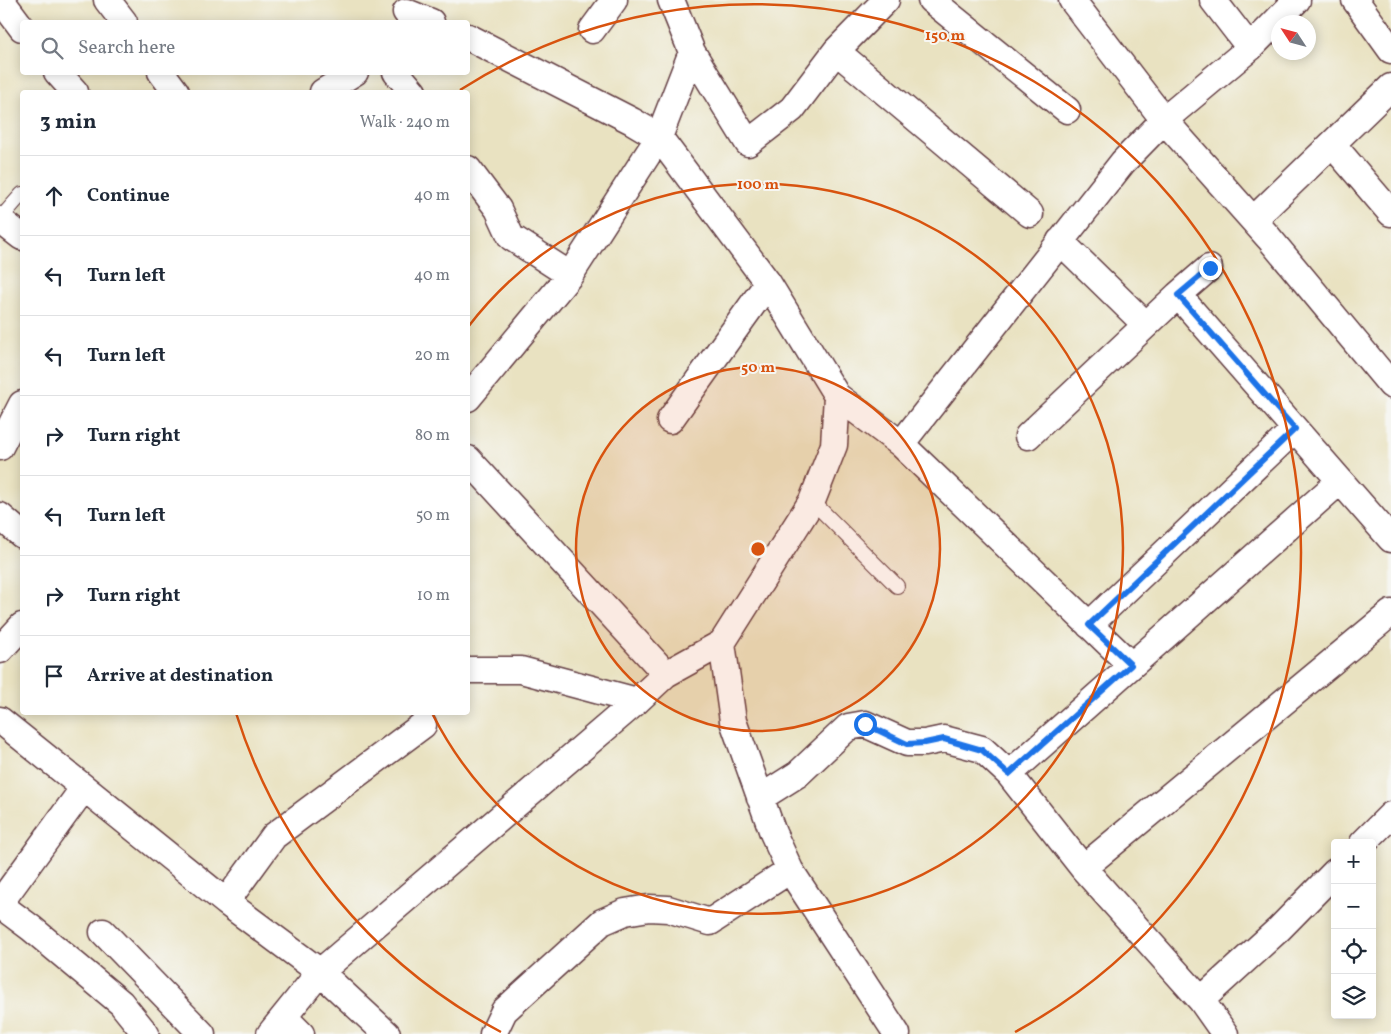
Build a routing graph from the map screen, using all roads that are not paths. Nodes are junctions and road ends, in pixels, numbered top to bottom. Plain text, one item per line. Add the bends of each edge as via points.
1 (1, 0) edge
2 (107, 0) edge
3 (614, 0) edge
4 (671, 0) edge
5 (886, 0) edge
6 (931, 0) edge
7 (1072, 0) edge
8 (1213, 0) edge
9 (1297, 0) edge
10 (1355, 0) edge
11 (405, 12) edge
12 (122, 20) edge
13 (426, 20) edge
14 (20, 25) edge
15 (592, 30) dead end
16 (470, 38) edge
17 (1250, 48) junction
18 (1391, 50) edge
19 (836, 51) junction
20 (692, 52) junction
21 (60, 75) edge
22 (163, 75) edge
23 (350, 75) edge
24 (399, 75) edge
25 (1391, 87) edge
26 (73, 90) edge
27 (174, 90) edge
28 (326, 90) edge
29 (411, 90) edge
30 (1067, 110) dead end
31 (1164, 120) junction
32 (660, 138) junction
33 (1332, 144) junction
34 (470, 172) edge
35 (20, 196) edge
36 (1391, 213) edge
37 (1030, 214) dead end
38 (0, 219) edge
39 (1252, 220) junction
40 (20, 235) edge
41 (1060, 241) junction
42 (1210, 268) dead end
43 (570, 275) junction
44 (768, 283) junction
45 (1178, 295) junction
46 (1146, 325) junction
47 (1391, 384) edge
48 (470, 396) edge
49 (837, 396) junction
50 (20, 408) edge
51 (670, 420) dead end
52 (1295, 429) junction
53 (1028, 436) dead end
54 (901, 444) junction
55 (0, 446) edge
56 (470, 461) edge
57 (1340, 481) junction
58 (812, 501) junction
59 (0, 516) edge
60 (20, 533) edge
61 (1391, 539) edge
62 (897, 586) dead end
63 (1391, 613) edge
64 (1089, 625) junction
65 (20, 628) edge
66 (722, 643) junction
67 (0, 650) edge
68 (1131, 665) junction
69 (470, 670) edge
70 (666, 674) junction
71 (637, 701) junction
72 (0, 720) edge
73 (423, 725) dead end
74 (1009, 774) junction
75 (84, 789) junction
76 (760, 798) junction
77 (1391, 815) edge
78 (1367, 839) edge
79 (1083, 868) junction
80 (790, 870) junction
81 (1331, 876) edge
82 (226, 902) junction
83 (0, 904) edge
84 (103, 932) dead end
85 (320, 972) junction
86 (1201, 1000) junction
87 (285, 1028) edge
88 (894, 1033) edge
89 (146, 1034) edge
90 (202, 1034) edge
91 (387, 1034) edge
92 (492, 1034) edge
93 (1225, 1034) edge

1 - 14 street
2 - 12 street
3 - 15 street
4 - 20 street
5 - 19 street
6 - 30 street
7 - 31 street
8 - 17 street
9 - 17 street
10 - 18 street
11 - 13 street
16 - 32 street
17 - 31 street
19 - 20 street via 792,108 748,143
19 - 37 street
20 - 32 street
21 - 26 street
22 - 27 street
23 - 28 street
24 - 29 street
25 - 33 street
31 - 39 street
31 - 41 street via 1123,162
32 - 43 street
32 - 44 street
33 - 36 street
33 - 39 street
34 - 43 street via 498,209 511,237
35 - 38 lane
38 - 40 street
39 - 47 street
41 - 46 street
41 - 54 street
42 - 45 street
43 - 48 street
44 - 49 street
44 - 51 street
45 - 46 street
45 - 52 street
46 - 53 street
49 - 54 street
49 - 58 street via 834,446
50 - 55 street
52 - 57 street
52 - 64 street
54 - 64 street
56 - 70 street
57 - 61 street
57 - 68 street
58 - 62 lane
58 - 66 street
59 - 60 street
63 - 79 street
64 - 68 street
65 - 67 street
66 - 70 street
66 - 76 street via 734,721
68 - 74 street
69 - 71 street via 521,670
70 - 71 street
71 - 85 street
72 - 75 street
73 - 82 street via 274,836
74 - 76 street via 982,750 944,739 907,744 865,724 848,727 798,774
74 - 79 street
75 - 82 street
75 - 83 street
76 - 80 street
77 - 78 street
79 - 86 street
80 - 88 street
80 - 92 street via 710,922 668,909 649,908 625,912 602,922 504,1011
81 - 86 street
82 - 85 street
83 - 89 street via 120,1004
84 - 90 street
85 - 87 street
85 - 91 street
86 - 93 street

